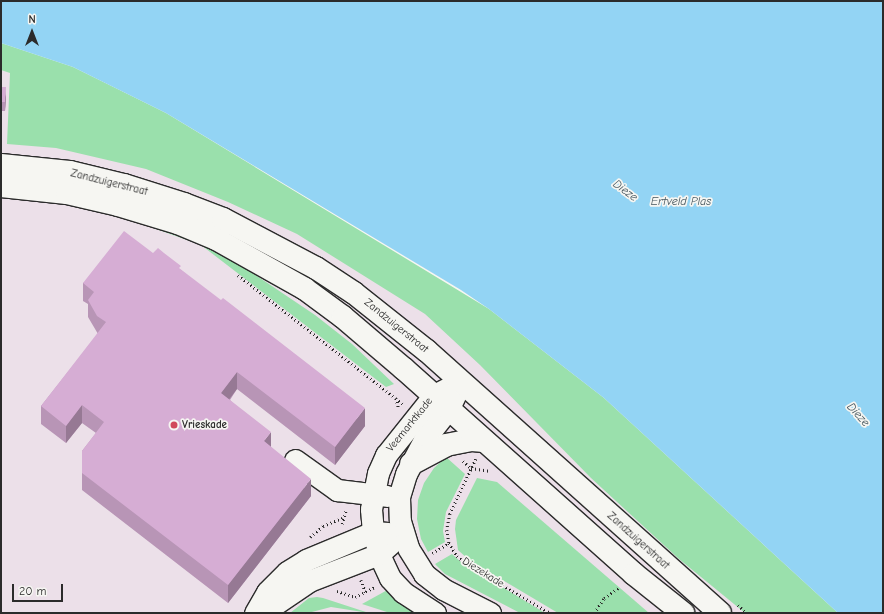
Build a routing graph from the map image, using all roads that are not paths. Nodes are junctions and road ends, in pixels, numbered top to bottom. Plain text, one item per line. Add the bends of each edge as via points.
1 (1, 165) edge
2 (1, 186) edge
3 (461, 381) junction
4 (442, 402) junction
5 (484, 441) junction
6 (295, 460) dead end
7 (412, 464) junction
8 (373, 494) junction
9 (399, 497) junction
10 (373, 532) junction
11 (402, 533) junction
12 (379, 554) junction
13 (255, 613) edge
14 (262, 613) edge
15 (435, 613) edge
16 (490, 613) edge
17 (683, 613) edge
18 (720, 613) edge

1 - 3 main road, Zandzuigerstraat via 70,172 124,185 223,219 316,268 354,293
2 - 4 main road, Zandzuigerstraat via 67,193 118,205 178,223 216,239 298,286 337,312
3 - 4 street, Veemarktkade
3 - 18 main road, Zandzuigerstraat
4 - 5 main road, Zandzuigerstraat
4 - 7 street, Veemarktkade
4 - 8 street, Veemarktkade via 416,415 386,455
5 - 7 main road via 472,440 446,445
5 - 17 main road, Zandzuigerstraat via 634,574
6 - 8 street via 337,490
7 - 9 street, Veemarktkade
8 - 9 street
8 - 10 street, Veemarktkade
9 - 11 street, Veemarktkade
10 - 11 street
10 - 12 street, Veemarktkade
10 - 13 street via 306,560 287,572 267,592
11 - 12 street
11 - 16 street via 424,574 443,589
12 - 14 street via 309,581
12 - 15 street via 390,578 403,592

